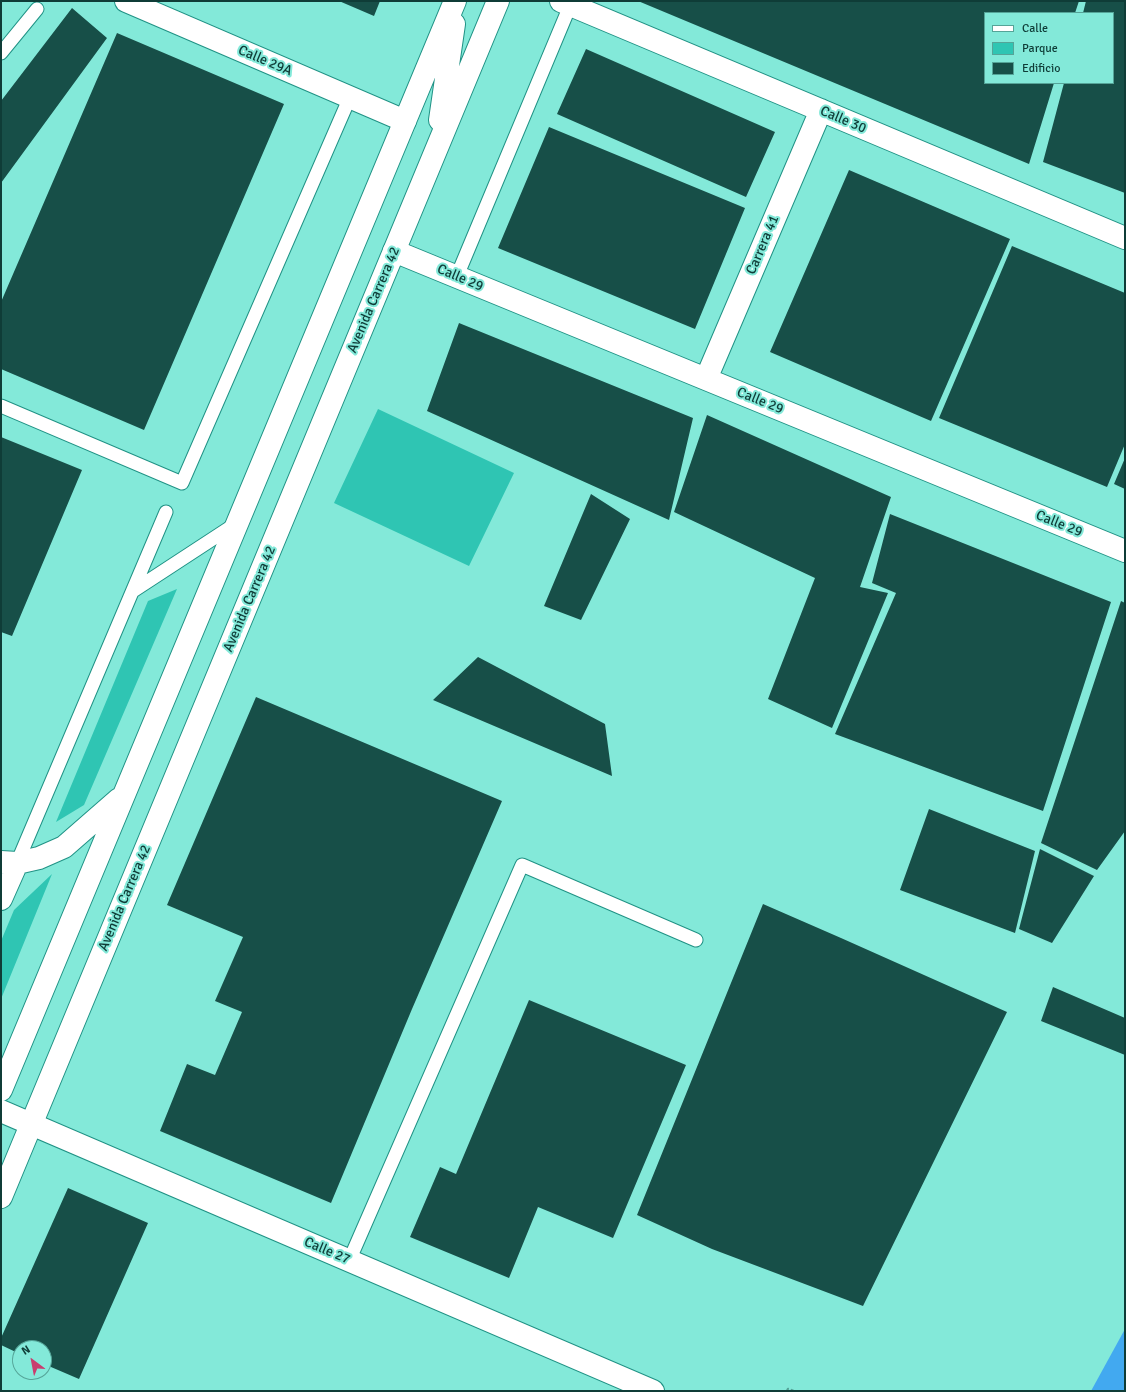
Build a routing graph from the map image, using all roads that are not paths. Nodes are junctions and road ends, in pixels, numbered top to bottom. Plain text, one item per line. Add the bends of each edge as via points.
1 (126, 1) edge
2 (456, 1) edge
3 (498, 1) edge
4 (568, 2) edge
5 (37, 9) dead end
6 (1, 53) edge
7 (350, 97) junction
8 (821, 110) junction
9 (405, 121) junction
10 (435, 153) junction
11 (1125, 238) edge
12 (394, 251) junction
13 (457, 276) junction
14 (706, 379) junction
15 (1, 406) edge
16 (166, 512) dead end
17 (238, 522) junction
18 (1125, 551) edge
19 (133, 591) junction
20 (124, 794) junction
21 (9, 862) edge
22 (1, 899) edge
23 (696, 940) dead end
24 (1, 1090) edge
25 (1, 1111) edge
26 (31, 1124) junction
27 (1, 1197) edge
28 (349, 1261) junction
29 (653, 1391) edge

1 - 7 main road, Calle 29A
2 - 9 main road
2 - 10 main road
3 - 10 main road, Avenida Carrera 42
4 - 8 main road, Calle 30
4 - 13 lane
5 - 6 lane
7 - 9 main road, Calle 29A
7 - 15 lane via 182,483
8 - 11 main road, Calle 30
8 - 14 main road, Carrera 41
9 - 17 main road
10 - 12 main road, Avenida Carrera 42
12 - 13 main road, Calle 29
12 - 26 main road, Avenida Carrera 42
13 - 14 main road, Calle 29
14 - 18 main road, Calle 29
16 - 19 lane
17 - 19 lane
17 - 20 main road
19 - 21 lane
20 - 21 main road via 64,847 39,858
20 - 24 main road
21 - 22 main road
23 - 28 lane via 522,865
25 - 26 main road, Calle 27
26 - 27 main road, Avenida Carrera 42
26 - 28 main road, Calle 27
28 - 29 main road, Calle 27

